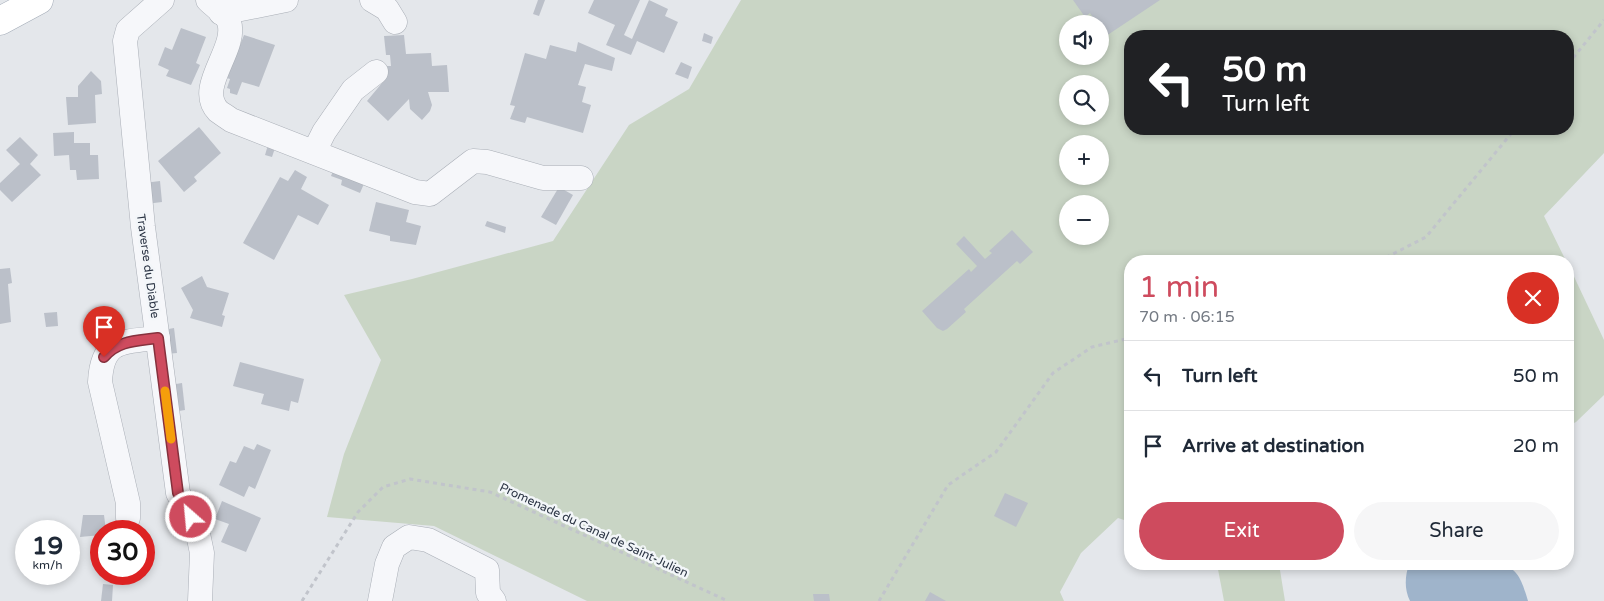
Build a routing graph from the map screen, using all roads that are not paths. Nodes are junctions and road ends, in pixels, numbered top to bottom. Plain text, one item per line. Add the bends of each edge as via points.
1 (39, 0) edge
2 (162, 0) edge
3 (286, 0) edge
4 (372, 0) edge
5 (214, 6) edge
6 (0, 21) edge
7 (395, 22) dead end
8 (376, 72) dead end
9 (314, 152) junction
10 (581, 178) dead end
11 (158, 338) junction
12 (128, 518) dead end
13 (200, 601) edge
14 (380, 601) edge
15 (494, 601) edge

1 - 6 main road
2 - 11 street, Traverse du Diable via 128,30 125,41 143,227
3 - 5 street
4 - 7 street via 387,9
5 - 9 street via 229,21 231,35 212,87 212,99 218,110 231,120
8 - 9 street via 353,90
9 - 10 street via 415,192 430,194 473,161 543,178
11 - 12 street via 124,342 110,349 101,369 100,382 126,494
11 - 13 street, Traverse du Diable via 178,493 197,529 202,553
14 - 15 street via 387,564 394,547 409,537 428,540 487,570 488,593

